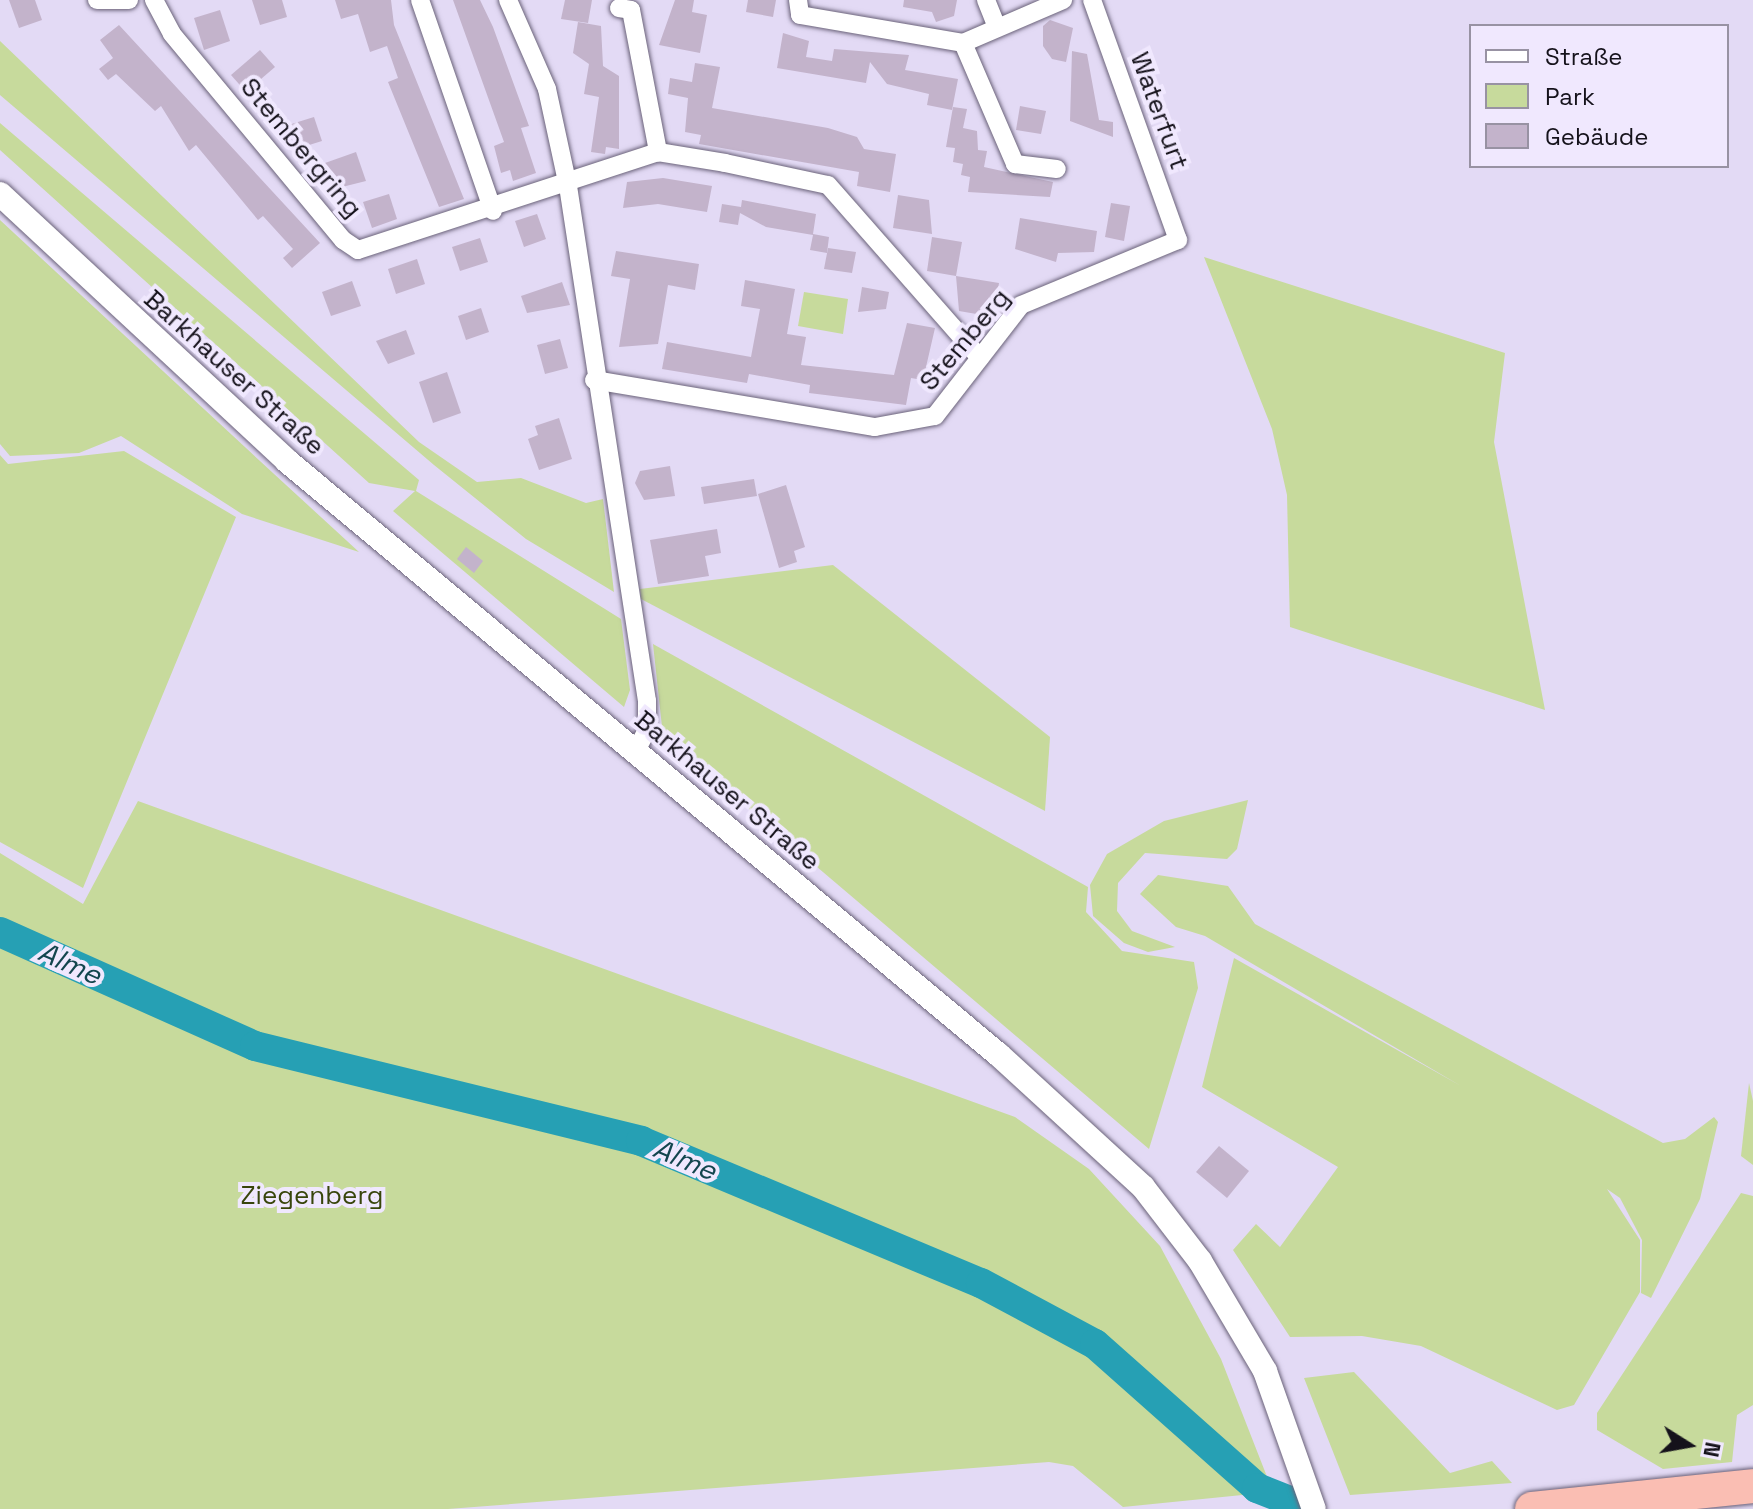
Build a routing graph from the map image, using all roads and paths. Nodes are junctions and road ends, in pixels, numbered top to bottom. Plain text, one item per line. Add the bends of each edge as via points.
1 (97, 0) edge
2 (129, 0) edge
3 (154, 0) edge
4 (420, 0) edge
5 (508, 0) edge
6 (798, 0) edge
7 (986, 0) edge
8 (1063, 0) edge
9 (1092, 0) edge
10 (619, 8) dead end
11 (996, 25) junction
12 (963, 43) junction
13 (658, 152) junction
14 (1057, 169) dead end
15 (568, 186) junction
16 (0, 194) edge
17 (493, 211) junction
18 (1178, 240) joint
19 (980, 358) junction
20 (594, 380) junction
21 (636, 751) junction
22 (1753, 1486) edge
23 (1312, 1500) edge
24 (1532, 1509) edge

1 - 2 street
3 - 17 street, Stembergring via 172,34 351,245 379,249
4 - 17 street
5 - 15 street via 547,89
6 - 12 street via 800,15
7 - 11 street
8 - 11 street
9 - 18 street, Waterfurt
10 - 13 street via 631,10
11 - 12 street
12 - 14 street via 1015,164
13 - 15 street, Stembergring
13 - 19 street via 828,185
15 - 17 street, Stembergring
15 - 20 street
16 - 21 street, Barkhauser Straße via 287,461
18 - 19 street, Stemberg via 1021,305
19 - 20 street, Stemberg via 935,416 875,427
20 - 21 street via 647,701 647,730
21 - 23 street, Barkhauser Straße via 999,1055 1143,1187 1200,1261 1265,1371
22 - 24 highway

